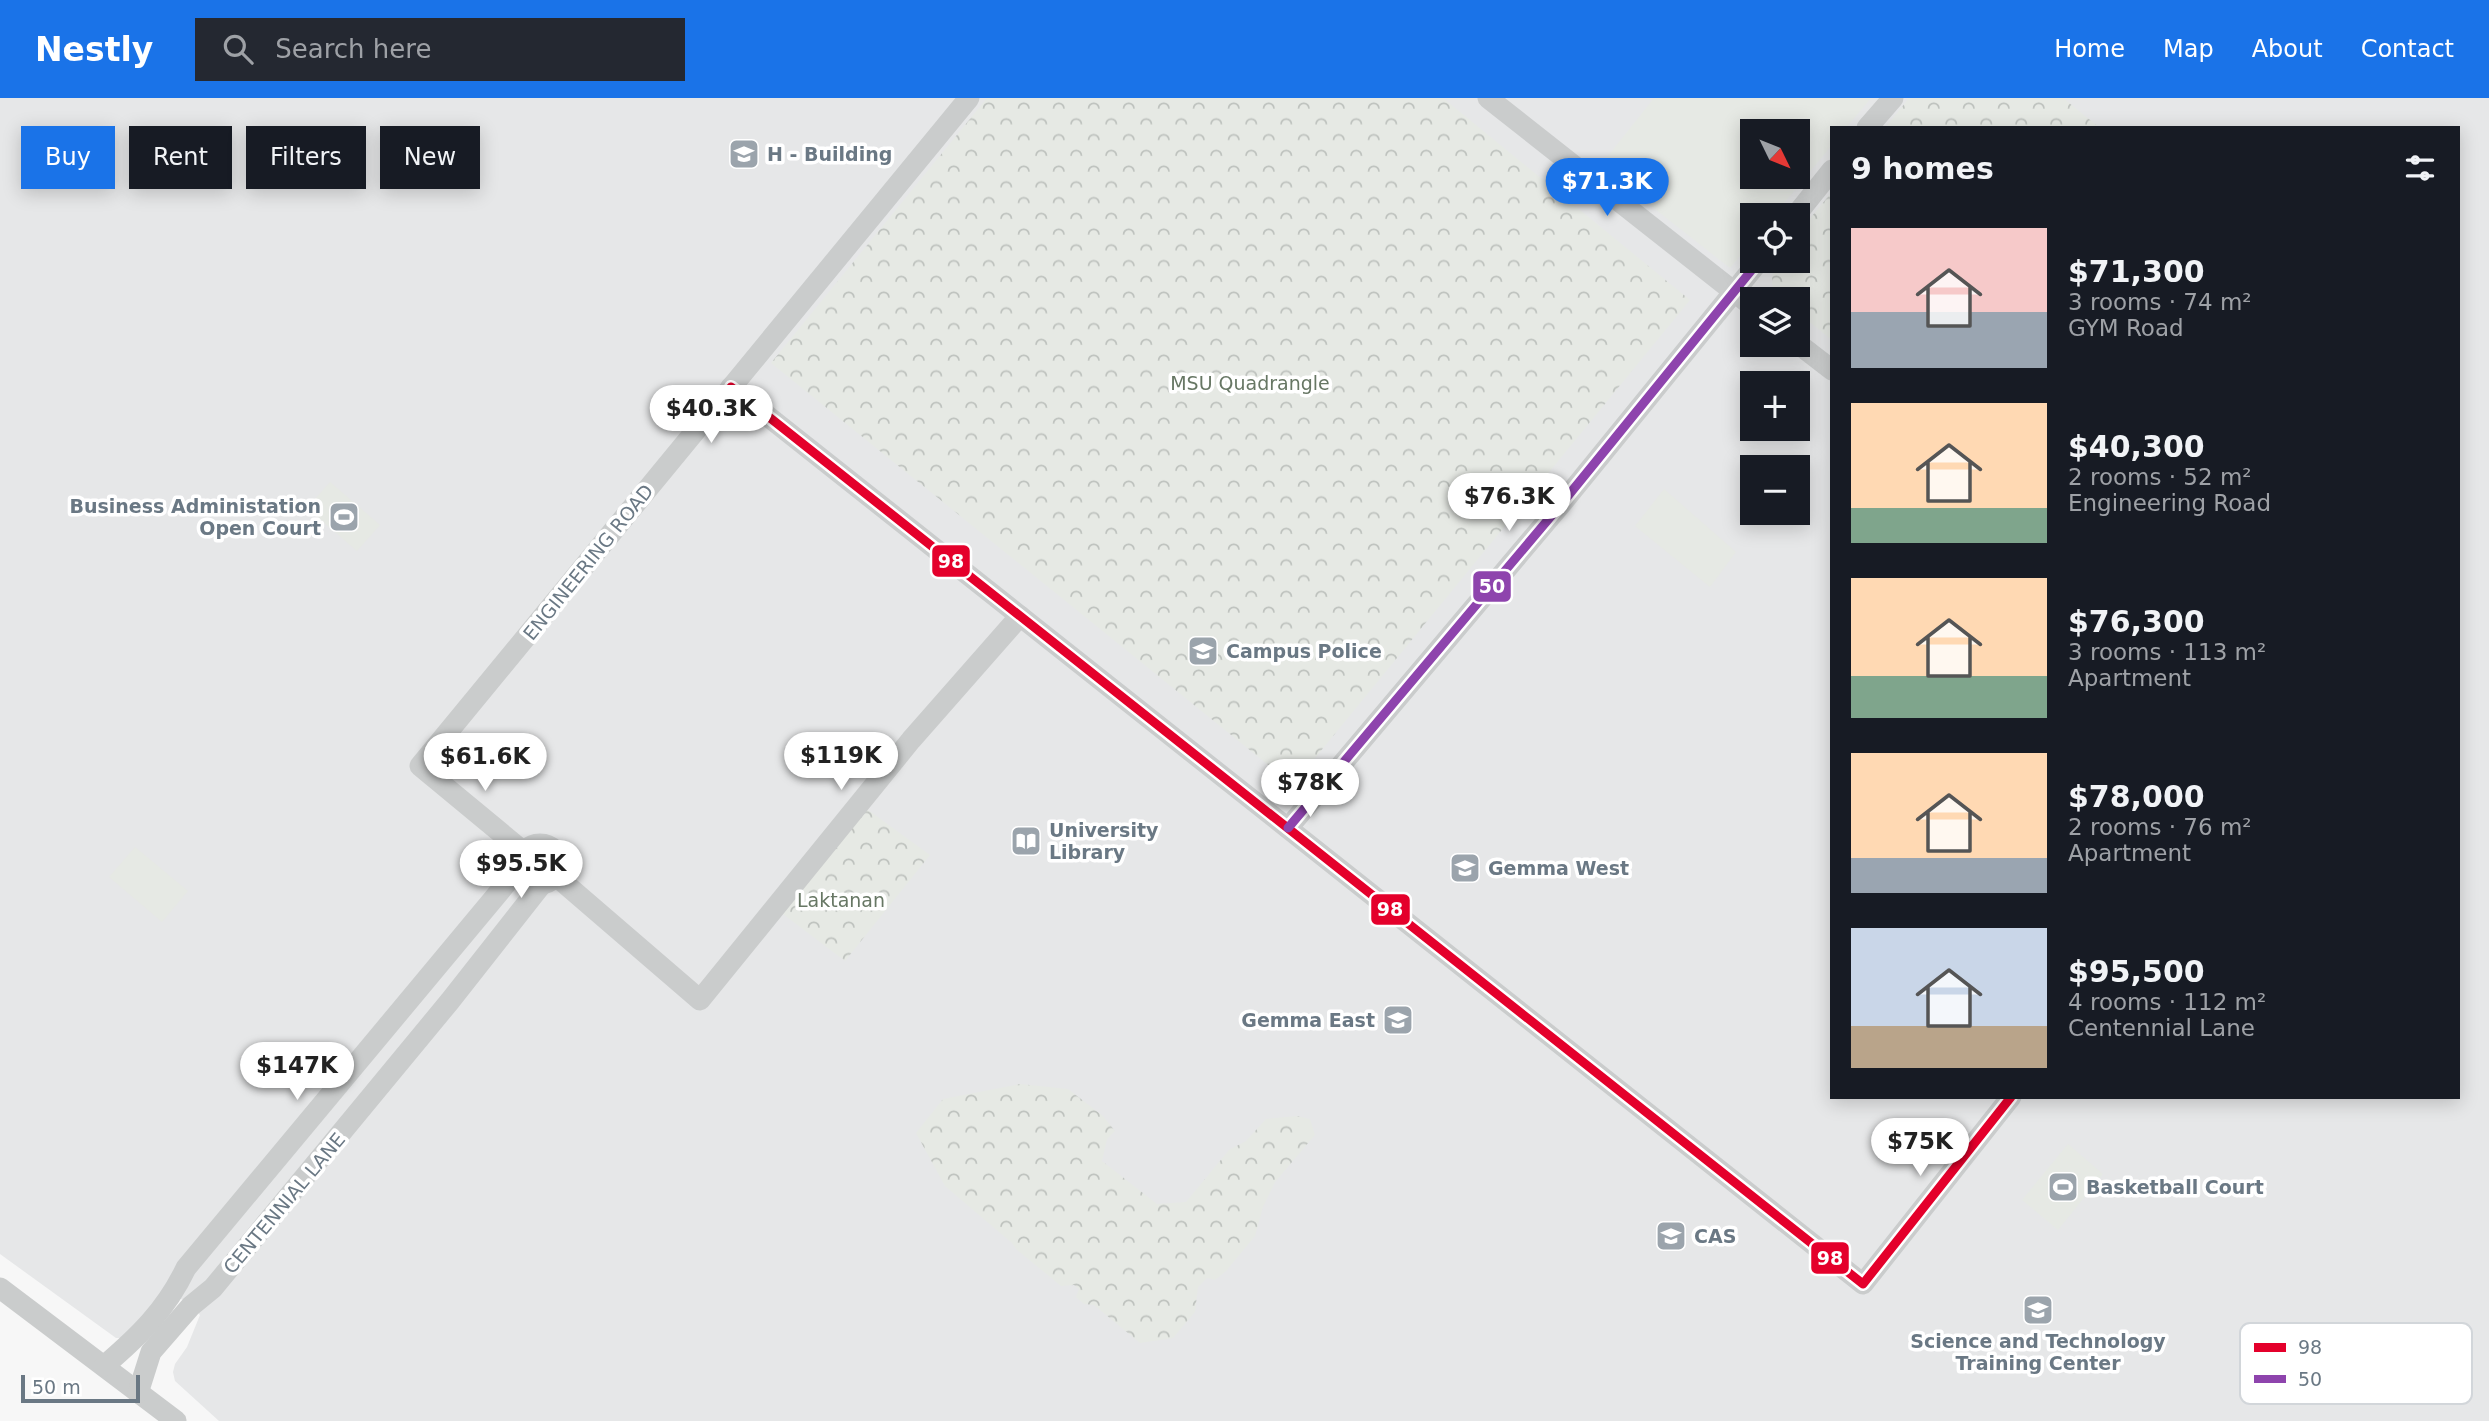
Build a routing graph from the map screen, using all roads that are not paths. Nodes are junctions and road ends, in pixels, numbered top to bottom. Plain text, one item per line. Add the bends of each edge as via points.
1 (969, 98) edge
2 (1488, 98) edge
3 (1893, 98) edge
4 (1869, 126) edge
5 (1830, 172) edge
6 (1806, 203) edge
7 (1749, 273) edge
8 (1734, 292) junction
9 (1740, 297) edge
10 (1810, 352) edge
11 (1830, 368) edge
12 (731, 387) junction
13 (1020, 616) junction
14 (1288, 828) junction
15 (522, 860) junction
16 (549, 880) junction
17 (425, 981) junction
18 (450, 1001) junction
19 (342, 1080) junction
20 (2009, 1099) edge
21 (367, 1102) junction
22 (250, 1191) junction
23 (276, 1212) junction
24 (186, 1268) junction
25 (0, 1288) edge
26 (213, 1288) junction
27 (166, 1319) junction
28 (143, 1345) junction
29 (104, 1366) junction
30 (138, 1392) junction
31 (176, 1421) edge

1 - 12 street, ENGINEERING ROAD
2 - 8 street
3 - 4 street
5 - 6 street
7 - 8 street
8 - 9 street
8 - 14 street
10 - 11 street
12 - 13 street
12 - 15 street, ENGINEERING ROAD via 420,766
13 - 14 street
13 - 16 street via 911,740 700,1000
14 - 20 street via 1863,1284
15 - 16 street via 525,878 536,884
15 - 16 street via 532,845 550,846 560,861
15 - 17 street, CENTENNIAL LANE
16 - 18 street, CENTENNIAL LANE
17 - 18 street
17 - 19 street, CENTENNIAL LANE
18 - 21 street, CENTENNIAL LANE
19 - 21 street
19 - 22 street, CENTENNIAL LANE
21 - 23 street, CENTENNIAL LANE
22 - 23 street
22 - 24 street, CENTENNIAL LANE
23 - 26 street, CENTENNIAL LANE
24 - 26 street
24 - 27 street, CENTENNIAL LANE
25 - 29 street
26 - 27 street, CENTENNIAL LANE
27 - 28 street, CENTENNIAL LANE
28 - 29 street, CENTENNIAL LANE
28 - 30 street, CENTENNIAL LANE
29 - 30 street
30 - 31 street

